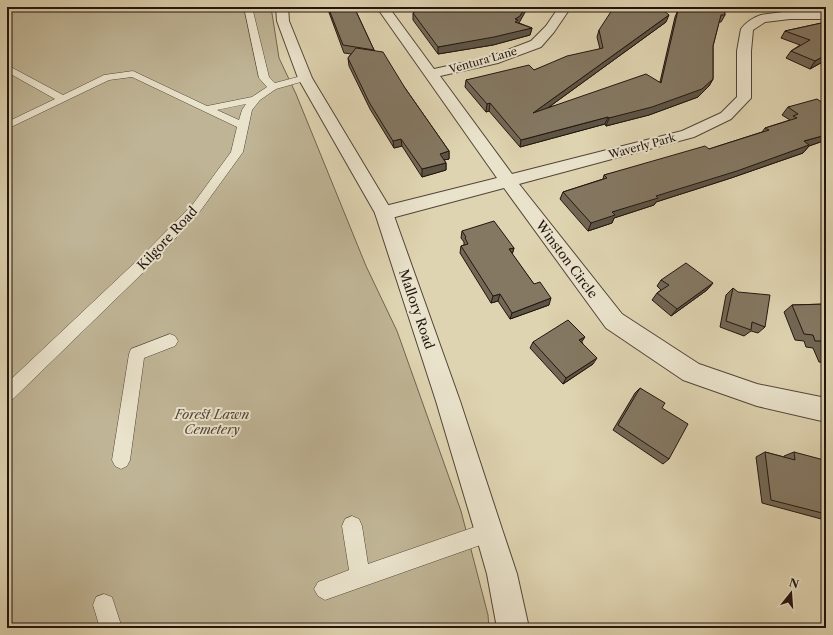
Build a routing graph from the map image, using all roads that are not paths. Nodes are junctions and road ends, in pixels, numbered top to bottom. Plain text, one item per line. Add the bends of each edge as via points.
1 (248, 7) edge
2 (282, 7) edge
3 (385, 7) edge
4 (564, 7) edge
5 (826, 15) edge
6 (7, 68) edge
7 (431, 74) junction
8 (305, 78) junction
9 (273, 87) junction
10 (63, 99) junction
11 (255, 99) junction
12 (206, 109) junction
13 (7, 126) edge
14 (243, 126) junction
15 (508, 181) junction
16 (384, 213) junction
17 (170, 341) dead end
18 (7, 394) edge
19 (826, 410) edge
20 (120, 460) dead end
21 (352, 526) dead end
22 (489, 532) junction
23 (360, 577) junction
24 (325, 589) dead end
25 (104, 605) dead end
26 (111, 628) edge
27 (513, 628) edge

1 - 9 lane via 264,78
2 - 8 street, Mallory Road via 283,21
3 - 7 street, Winston Circle
4 - 7 street, Ventura Lane via 550,29 536,44 493,60
5 - 15 street, Waverly Park via 790,15 761,19 747,29 744,51 744,98 726,116 688,134
6 - 10 lane
7 - 15 street, Winston Circle
8 - 9 lane, Kilgore Road
8 - 16 street, Mallory Road
9 - 11 lane, Kilgore Road
10 - 12 lane via 106,77 133,74
10 - 13 lane
11 - 12 lane
11 - 14 lane, Kilgore Road via 247,110
12 - 14 lane
14 - 18 lane, Kilgore Road via 237,152 197,207 150,257
15 - 16 street, Waverly Park
15 - 19 street, Winston Circle via 614,321 691,372 757,395
16 - 22 street, Mallory Road via 448,401
17 - 20 lane via 137,354
21 - 23 lane
22 - 23 lane
22 - 27 street, Mallory Road via 502,574
23 - 24 lane
25 - 26 lane

